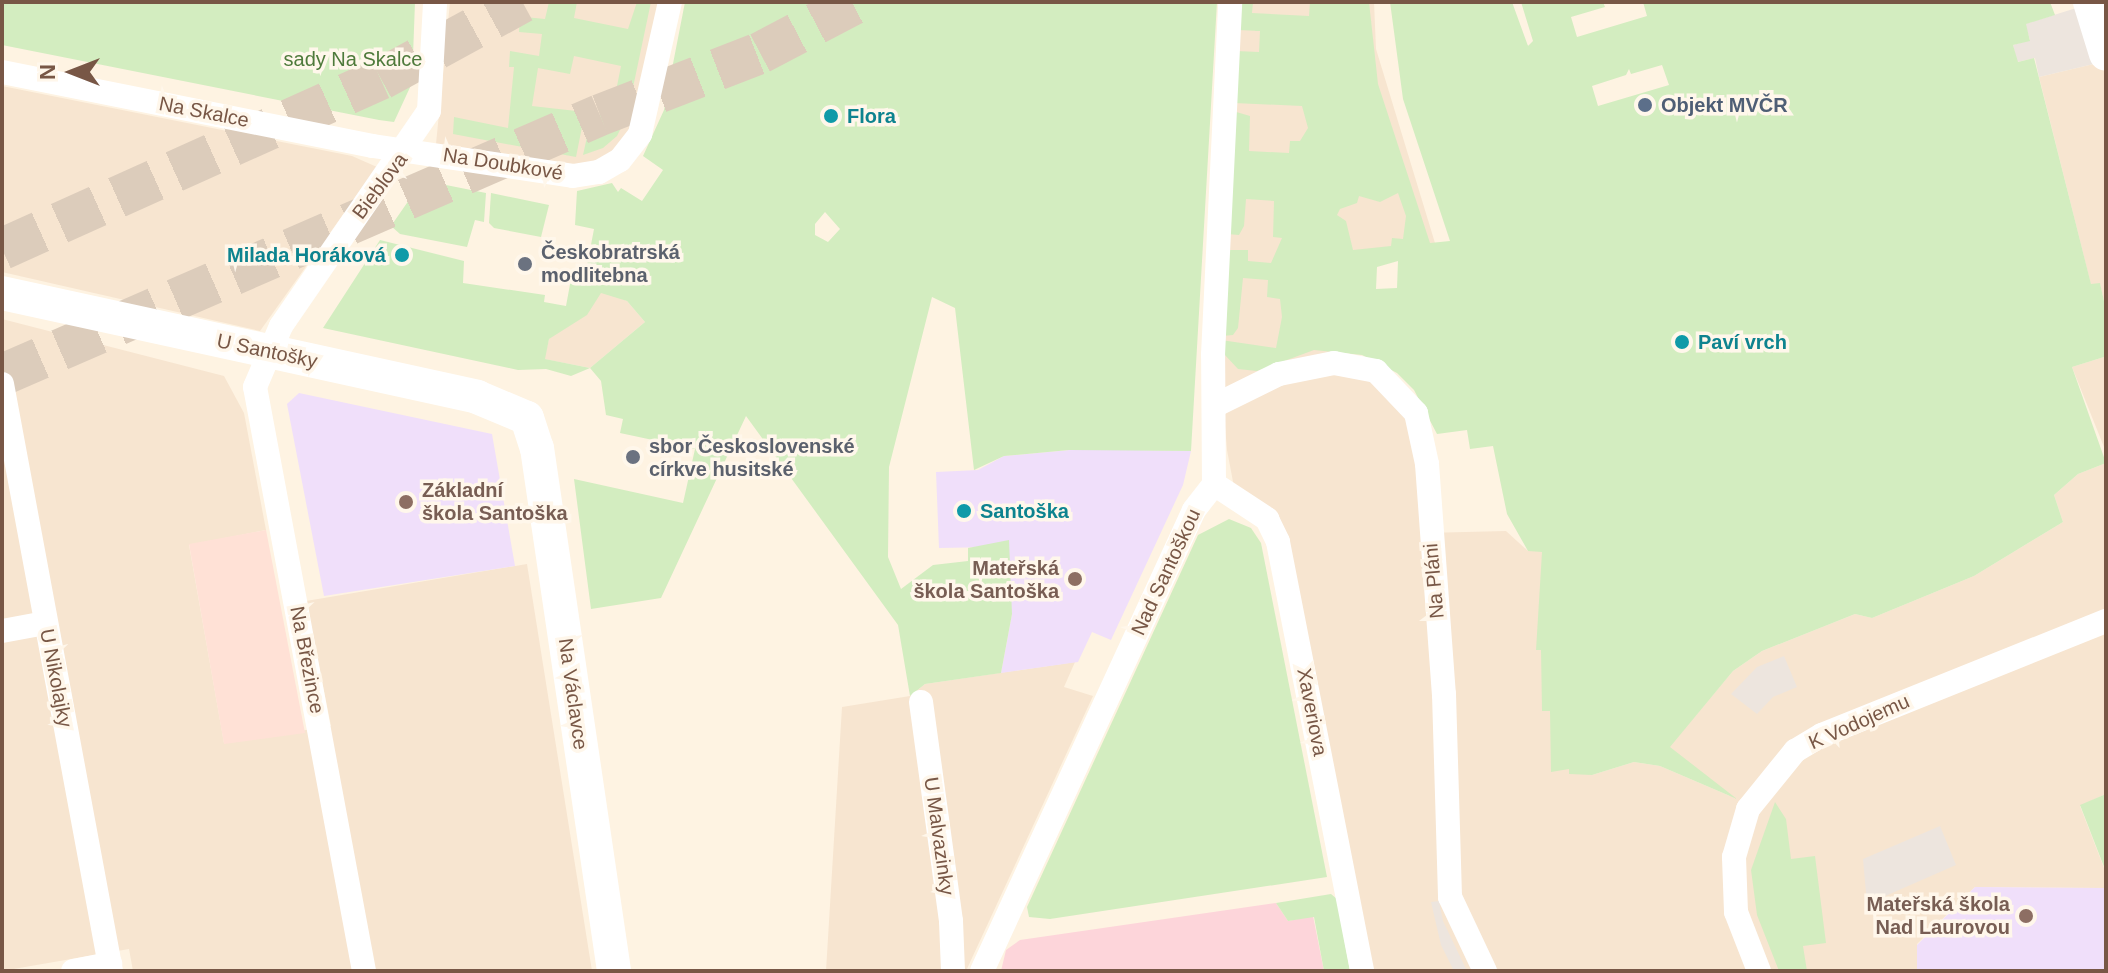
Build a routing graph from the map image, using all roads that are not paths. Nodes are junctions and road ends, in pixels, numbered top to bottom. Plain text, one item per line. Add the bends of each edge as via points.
1 (435, 2) edge
2 (670, 2) edge
3 (1230, 2) edge
4 (2090, 2) edge
5 (2106, 54) edge
6 (2, 72) edge
7 (407, 150) junction
8 (2, 293) edge
9 (266, 351) junction
10 (2, 384) edge
11 (1216, 405) junction
12 (527, 418) joint
13 (1214, 484) junction
14 (2106, 621) edge
15 (45, 623) junction
16 (2, 631) edge
17 (921, 702) dead end
18 (110, 967) edge
19 (73, 971) edge
20 (364, 971) edge
21 (614, 971) edge
22 (953, 971) edge
23 (982, 971) edge
24 (1362, 971) edge
25 (1485, 971) edge
26 (1759, 971) edge

1 - 7 street, Bieblova via 429,111
2 - 7 street, Na Doubkové via 640,134 620,160 599,172 554,175
3 - 11 street via 1215,282
4 - 5 street
6 - 7 street, Na Skalce
7 - 9 street, Bieblova
8 - 9 street, U Santošky
9 - 12 street, U Santošky via 477,397
9 - 20 street, Na Březince via 255,399
10 - 15 street, U Nikolajky
11 - 13 street
11 - 25 street, Na Pláni via 1279,374 1334,363 1376,371 1416,413 1427,464 1444,694 1450,897
12 - 21 street, Na Václavce via 537,448
13 - 23 street, Nad Santoškou via 1194,510
13 - 24 street, Xaveriova via 1267,519 1278,542
14 - 26 street, K Vodojemu via 1822,735 1795,751 1748,809 1734,857 1736,912
15 - 16 street
15 - 18 street, U Nikolajky
17 - 22 street, U Malvazinky
18 - 19 street

